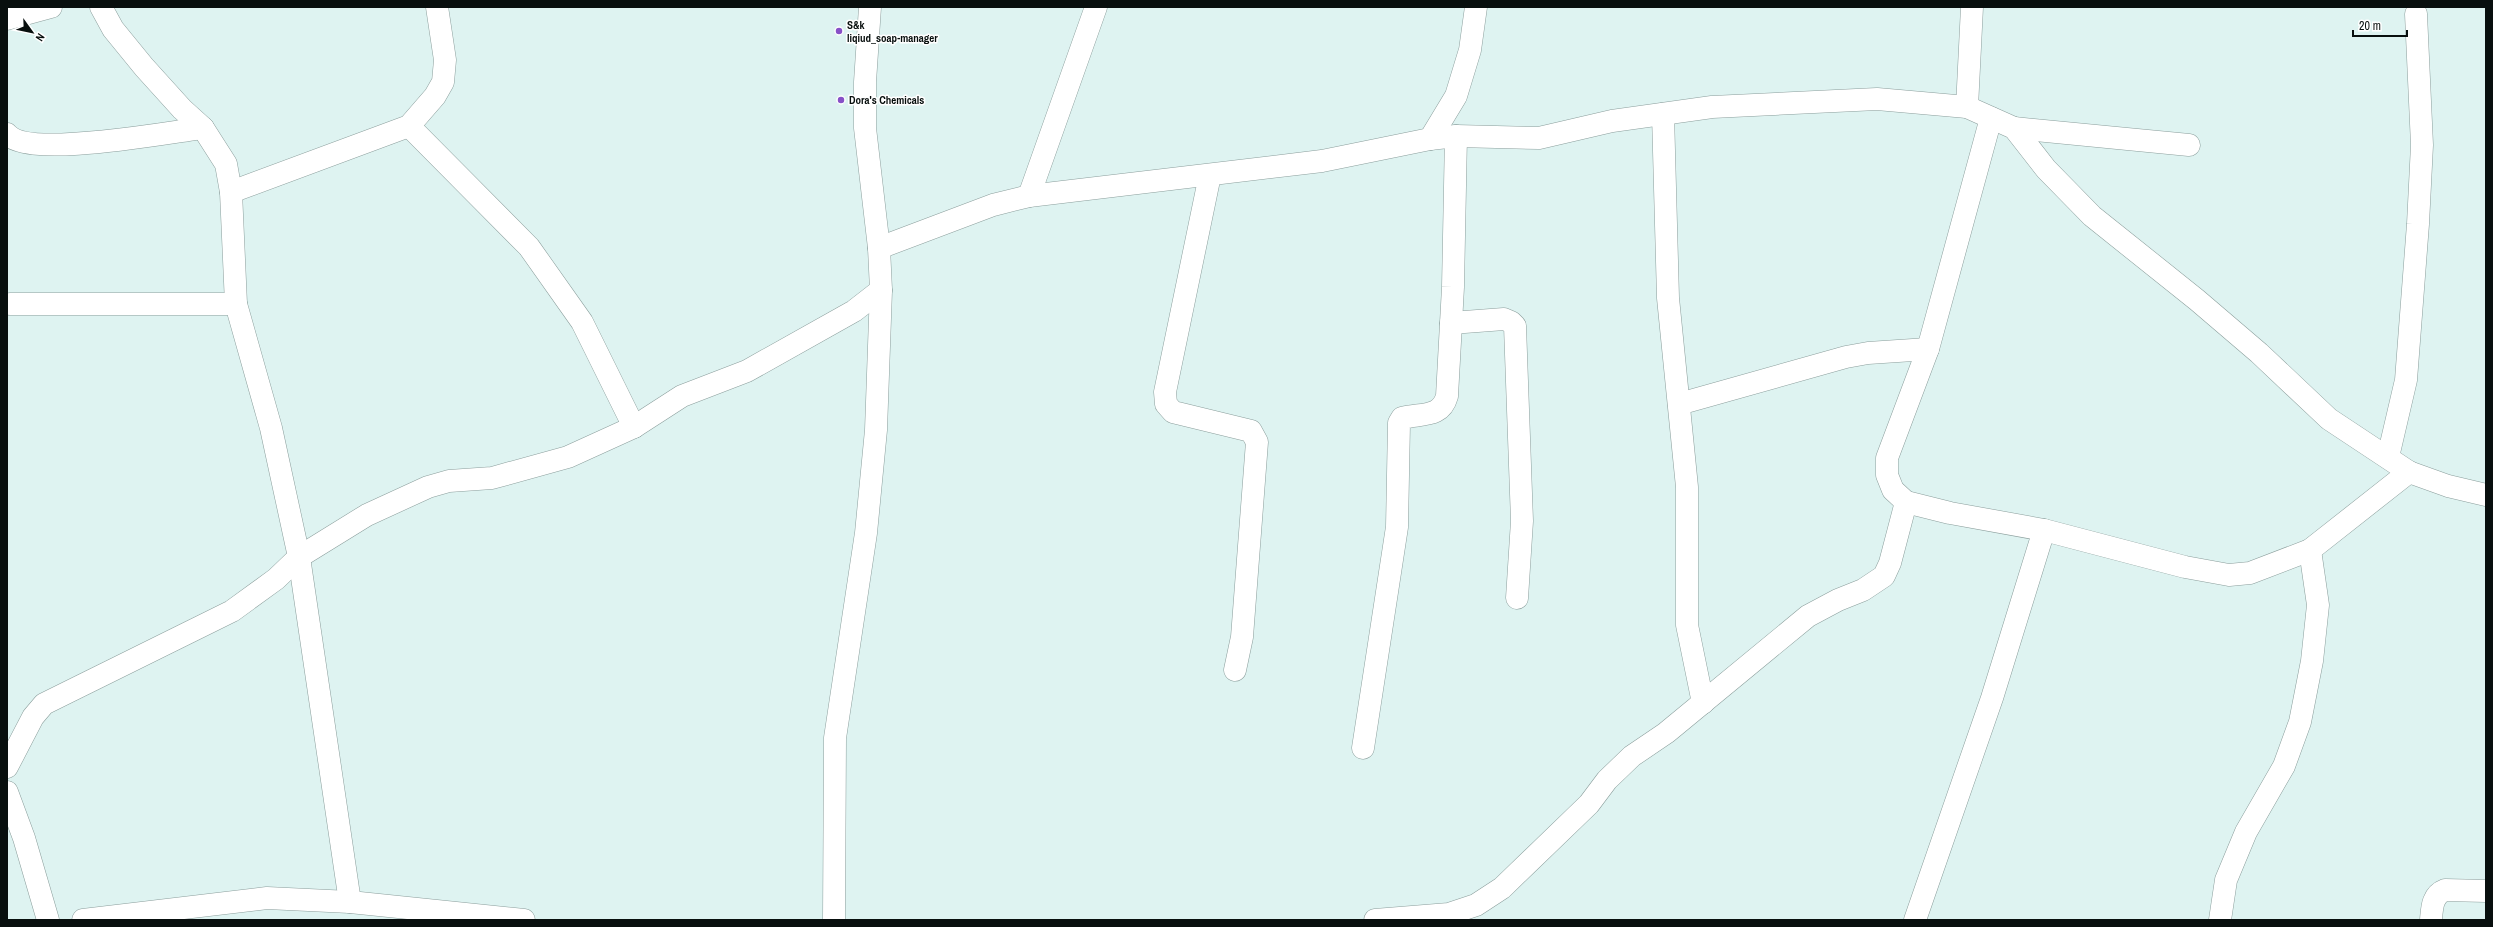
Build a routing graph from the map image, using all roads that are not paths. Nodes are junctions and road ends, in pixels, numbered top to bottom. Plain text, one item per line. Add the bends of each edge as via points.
1 (51, 7) edge
2 (101, 7) edge
3 (437, 7) edge
4 (870, 7) edge
5 (1096, 7) edge
6 (1476, 7) edge
7 (1972, 7) edge
8 (2416, 14) dead end
9 (7, 18) edge
10 (1967, 107) junction
11 (1662, 114) junction
12 (1991, 118) junction
13 (409, 126) junction
14 (203, 128) junction
15 (2014, 128) junction
16 (7, 134) edge
17 (1456, 136) junction
18 (1430, 139) junction
19 (2189, 145) dead end
20 (1210, 175) junction
21 (231, 192) junction
22 (1028, 196) junction
23 (879, 248) junction
24 (881, 290) junction
25 (10, 304) dead end
26 (236, 304) junction
27 (1451, 323) junction
28 (1928, 349) junction
29 (1679, 404) junction
30 (634, 427) junction
31 (2388, 457) junction
32 (2409, 472) junction
33 (2486, 495) edge
34 (1906, 502) junction
35 (2044, 530) junction
36 (2310, 550) junction
37 (299, 557) junction
38 (1517, 598) dead end
39 (1234, 670) dead end
40 (1704, 703) junction
41 (1363, 748) dead end
42 (7, 767) edge
43 (7, 792) edge
44 (2486, 891) edge
45 (350, 902) junction
46 (430, 915) edge
47 (48, 920) edge
48 (83, 920) edge
49 (524, 920) edge
50 (834, 920) edge
51 (1375, 920) edge
52 (1915, 920) edge
53 (2220, 920) edge
54 (2431, 920) edge

1 - 9 street
2 - 14 street via 113,29 144,67
3 - 13 street via 445,60 443,82 435,96
4 - 23 street via 865,128
5 - 22 street
6 - 18 street via 1470,50 1456,96
7 - 10 street
8 - 31 street via 2422,145 2418,224 2406,380
10 - 11 street via 1877,99 1712,107
10 - 12 street
11 - 17 street via 1612,120 1539,138
11 - 29 street via 1668,298
12 - 15 street
12 - 28 street
13 - 21 street
13 - 30 street via 528,247 582,322
14 - 16 street via 76,144 32,145
14 - 21 street via 226,164
15 - 19 street
15 - 31 street via 2046,169 2092,216 2259,353 2329,419
17 - 18 street
17 - 27 street
18 - 20 street via 1322,161
20 - 22 street
20 - 39 street via 1165,392 1166,404 1174,412 1251,432 1257,442 1242,637
21 - 26 street
22 - 23 street via 993,205
23 - 24 street
24 - 30 street via 854,311 747,371 682,396
24 - 50 street via 876,430 866,533 835,738
25 - 26 street
26 - 37 street via 271,428
27 - 38 street via 1504,319 1515,326 1522,521
27 - 41 street via 1447,396 1444,406 1439,411 1402,418 1399,422 1398,527
28 - 29 street via 1846,357
28 - 34 street via 1887,458 1887,475 1893,490
29 - 40 street via 1687,494 1687,625
30 - 37 street via 568,457 492,478 448,481 428,487 366,515
31 - 32 street
32 - 33 street via 2448,486
32 - 36 street
34 - 35 street via 1950,513
34 - 40 street via 1890,563 1884,576 1863,590 1808,616
35 - 36 street via 2185,567 2229,575 2250,573
35 - 52 street via 1992,698
36 - 53 street via 2318,605 2312,661 2300,722 2284,766 2246,832 2229,873
37 - 42 street via 276,579 232,612 44,704 30,723
37 - 45 street
40 - 51 street via 1632,756 1607,780 1589,804 1502,888 1476,905 1450,914
43 - 47 street via 24,838
44 - 54 street via 2440,892 2433,902
45 - 46 street
45 - 48 street via 267,898
46 - 49 street

